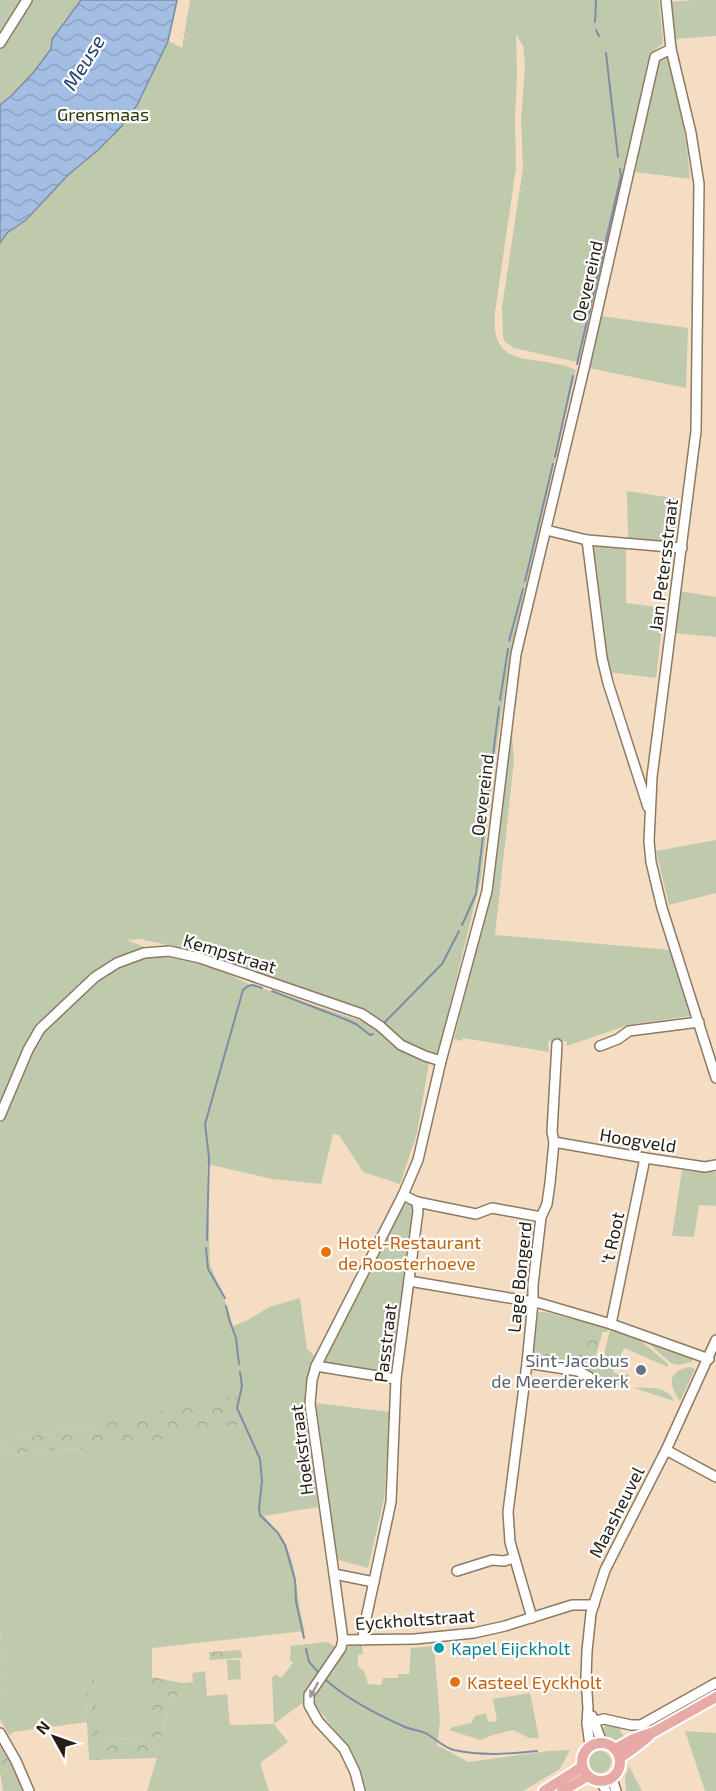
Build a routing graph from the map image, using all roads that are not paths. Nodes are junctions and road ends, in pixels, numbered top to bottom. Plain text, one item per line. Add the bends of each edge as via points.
1 (27, 0) edge
2 (666, 0) edge
3 (0, 43) edge
4 (671, 49) junction
5 (546, 530) junction
6 (587, 540) junction
7 (682, 548) junction
8 (650, 812) junction
9 (699, 1022) junction
10 (557, 1044) dead end
11 (600, 1046) dead end
12 (713, 1057) edge
13 (441, 1061) junction
14 (716, 1078) edge
15 (0, 1116) edge
16 (555, 1142) junction
17 (645, 1158) junction
18 (716, 1165) edge
19 (403, 1195) junction
20 (417, 1202) junction
21 (541, 1217) junction
22 (409, 1281) junction
23 (533, 1302) junction
24 (611, 1324) junction
25 (716, 1342) edge
26 (709, 1359) junction
27 (527, 1363) junction
28 (316, 1366) junction
29 (589, 1377) dead end
30 (396, 1379) junction
31 (666, 1450) junction
32 (716, 1477) edge
33 (514, 1558) junction
34 (457, 1571) dead end
35 (334, 1574) junction
36 (374, 1582) junction
37 (594, 1605) junction
38 (532, 1618) junction
39 (343, 1640) junction
40 (363, 1640) junction
41 (716, 1683) edge
42 (716, 1696) edge
43 (590, 1721) junction
44 (0, 1733) edge
45 (596, 1744) junction
46 (617, 1753) junction
47 (585, 1771) junction
48 (606, 1783) edge
49 (29, 1791) edge
50 (360, 1791) edge
51 (544, 1791) edge
52 (562, 1791) edge
53 (616, 1791) edge

1 - 3 street
2 - 4 street, Jan Petersstraat
4 - 5 street, Oevereind via 655,57 652,68
4 - 7 street, Jan Petersstraat via 699,184 696,431
5 - 6 street
5 - 13 street, Oevereind via 516,654 487,891
6 - 7 street
6 - 8 street via 602,658
7 - 8 street, Jan Petersstraat
8 - 9 street, Jan Petersstraat via 651,862
9 - 11 street via 629,1031
9 - 12 street, Jan Petersstraat
10 - 16 street, Lage Bongerd via 552,1132
12 - 14 street, Jan Petersstraat
13 - 15 street, Kempstraat via 401,1045 362,1014 200,958 169,951 144,953 95,976 40,1029
13 - 19 street via 418,1160
16 - 17 street, Hoogveld
16 - 21 street, Lage Bongerd via 548,1204
17 - 18 street, Hoogveld via 705,1167
17 - 24 street, 't Root
19 - 20 street
19 - 28 street, Hoekstraat
20 - 21 street via 476,1214 492,1208
20 - 22 street, Passtraat
21 - 23 street, Lage Bongerd
22 - 23 street
22 - 30 street, Passtraat
23 - 24 street
23 - 27 street, Lage Bongerd
24 - 26 street
25 - 26 street, Maasheuvel
26 - 31 street, Maasheuvel
27 - 29 street via 578,1371
27 - 33 street, Lage Bongerd via 508,1512
28 - 30 street
28 - 35 street, Hoekstraat via 310,1404
30 - 36 street, Passtraat via 391,1502
31 - 32 street
31 - 37 street, Maasheuvel via 605,1570
33 - 34 street
33 - 38 street, Lage Bongerd
35 - 36 street
35 - 39 street, Hoekstraat
36 - 40 street, Passtraat
37 - 38 street, Eyckholtstraat via 572,1605
37 - 43 street, Maasheuvel via 586,1661
38 - 40 street, Eyckholtstraat via 474,1633
39 - 40 street, Eyckholtstraat
39 -> 50 street via 309,1695 309,1705 344,1749 356,1772
41 - 43 street via 641,1725 604,1719
42 - 46 main road via 654,1732 633,1739
43 - 45 street, Maasheuvel
44 - 49 street
45 - 46 main road via 608,1744
45 - 47 main road via 583,1755
46 - 48 main road via 619,1768
47 - 48 main road via 594,1780
47 - 51 main road
47 - 52 main road
48 - 53 street

